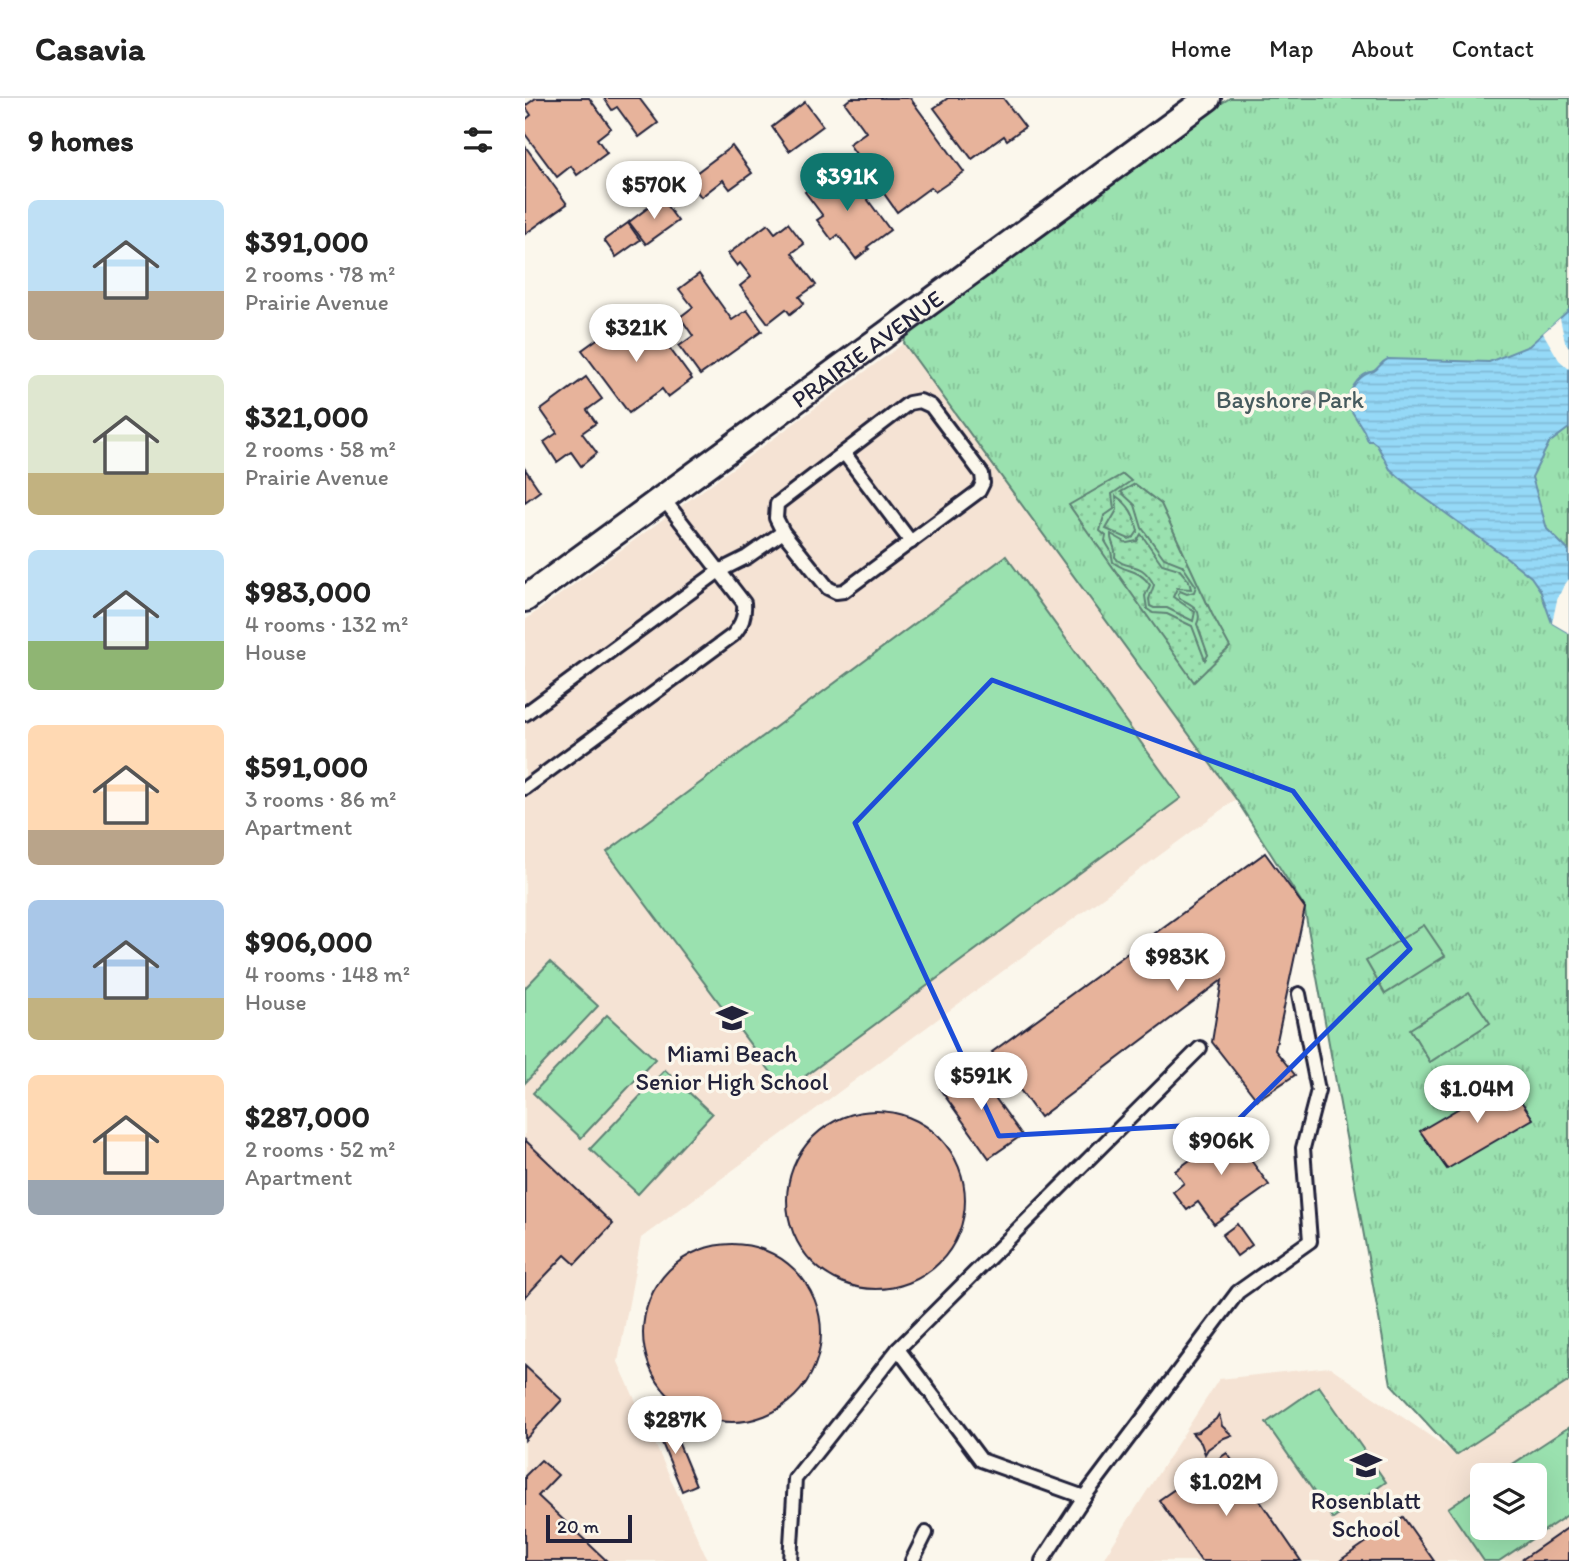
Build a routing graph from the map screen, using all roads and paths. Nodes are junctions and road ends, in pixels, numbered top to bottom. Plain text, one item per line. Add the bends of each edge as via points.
1 (1208, 98) edge
2 (844, 453) junction
3 (662, 497) junction
4 (783, 532) junction
5 (911, 542) junction
6 (719, 571) junction
7 (525, 599) edge
8 (525, 714) edge
9 (525, 788) edge
10 (1299, 994) dead end
11 (1201, 1048) dead end
12 (898, 1349) junction
13 (1084, 1497) junction
14 (926, 1533) dead end
15 (790, 1561) edge
16 (912, 1561) edge
17 (1042, 1561) edge

1 - 3 street, PRAIRIE AVENUE
2 - 4 lane via 777,504 776,518
2 - 5 lane
2 - 5 lane via 909,403 931,406 982,474 983,483 979,491
3 - 6 lane
3 - 7 street, PRAIRIE AVENUE
4 - 5 lane via 836,592 845,591
4 - 6 lane
6 - 8 lane
6 - 9 lane via 744,603 745,615 733,635
10 - 13 lane via 1318,1090 1303,1148 1310,1241 1238,1292
11 - 12 lane
12 - 13 lane via 981,1460
12 - 15 lane via 795,1479
13 - 17 lane
14 - 16 lane

